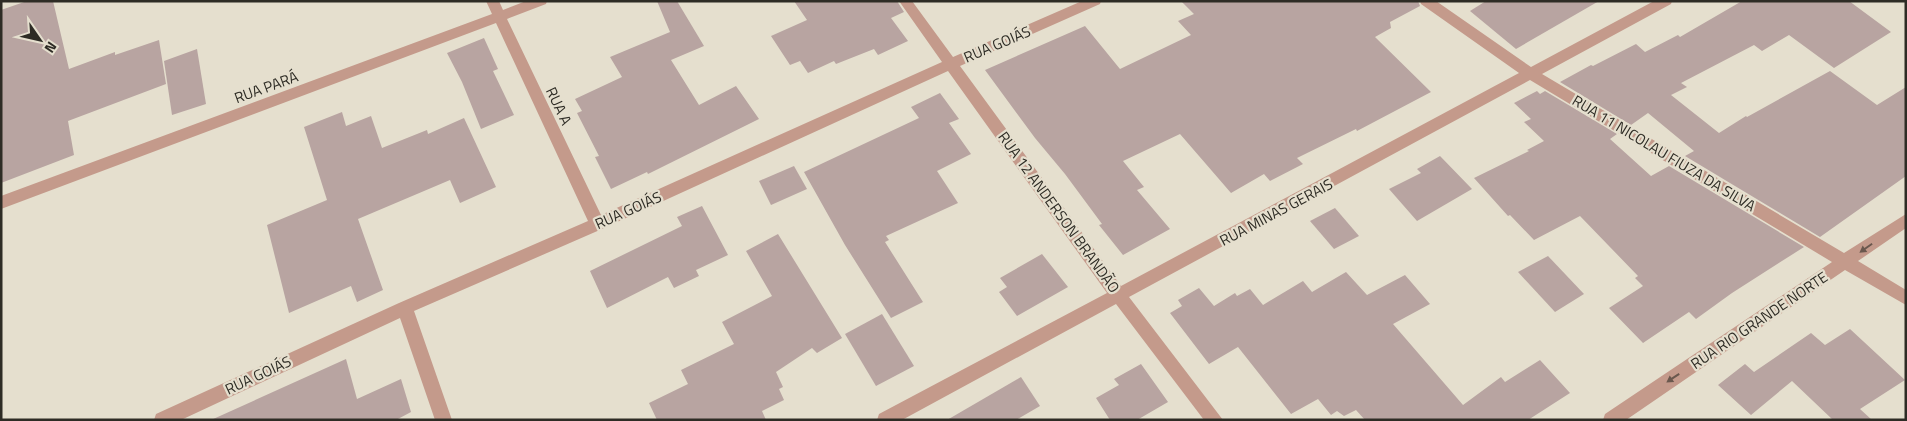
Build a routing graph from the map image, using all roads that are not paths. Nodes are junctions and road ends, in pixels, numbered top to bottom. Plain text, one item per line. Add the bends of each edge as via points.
1 (492, 1) edge
2 (541, 1) edge
3 (905, 1) edge
4 (1095, 1) edge
5 (1426, 1) edge
6 (1666, 1) edge
7 (499, 18) junction
8 (951, 64) junction
9 (1532, 75) junction
10 (1, 203) edge
11 (1906, 220) edge
12 (597, 224) junction
13 (1846, 261) junction
14 (1120, 296) junction
15 (1906, 298) edge
16 (405, 308) junction
17 (162, 420) edge
18 (444, 420) edge
19 (885, 420) edge
20 (1214, 420) edge
21 (1611, 420) edge

1 - 7 street, RUA A
2 - 7 street, RUA PARÁ
3 - 8 street, RUA 12 ANDERSON BRANDÃO
4 - 8 street, RUA GOIÁS
5 - 9 street, RUA 11 NICOLAU FIUZA DA SILVA
6 - 9 street, RUA MINAS GERAIS
7 - 10 street, RUA PARÁ
7 - 12 street, RUA A
8 - 12 street, RUA GOIÁS
8 - 14 street, RUA 12 ANDERSON BRANDÃO
9 - 13 street, RUA 11 NICOLAU FIUZA DA SILVA
9 - 14 street, RUA MINAS GERAIS
11 -> 13 street, RUA RIO GRANDE NORTE
12 - 16 street, RUA GOIÁS
13 - 15 street, RUA 11 NICOLAU FIUZA DA SILVA
13 -> 21 street, RUA RIO GRANDE NORTE
14 - 19 street, RUA MINAS GERAIS
14 - 20 street, RUA 12 ANDERSON BRANDÃO
16 - 17 street, RUA GOIÁS
16 - 18 street

